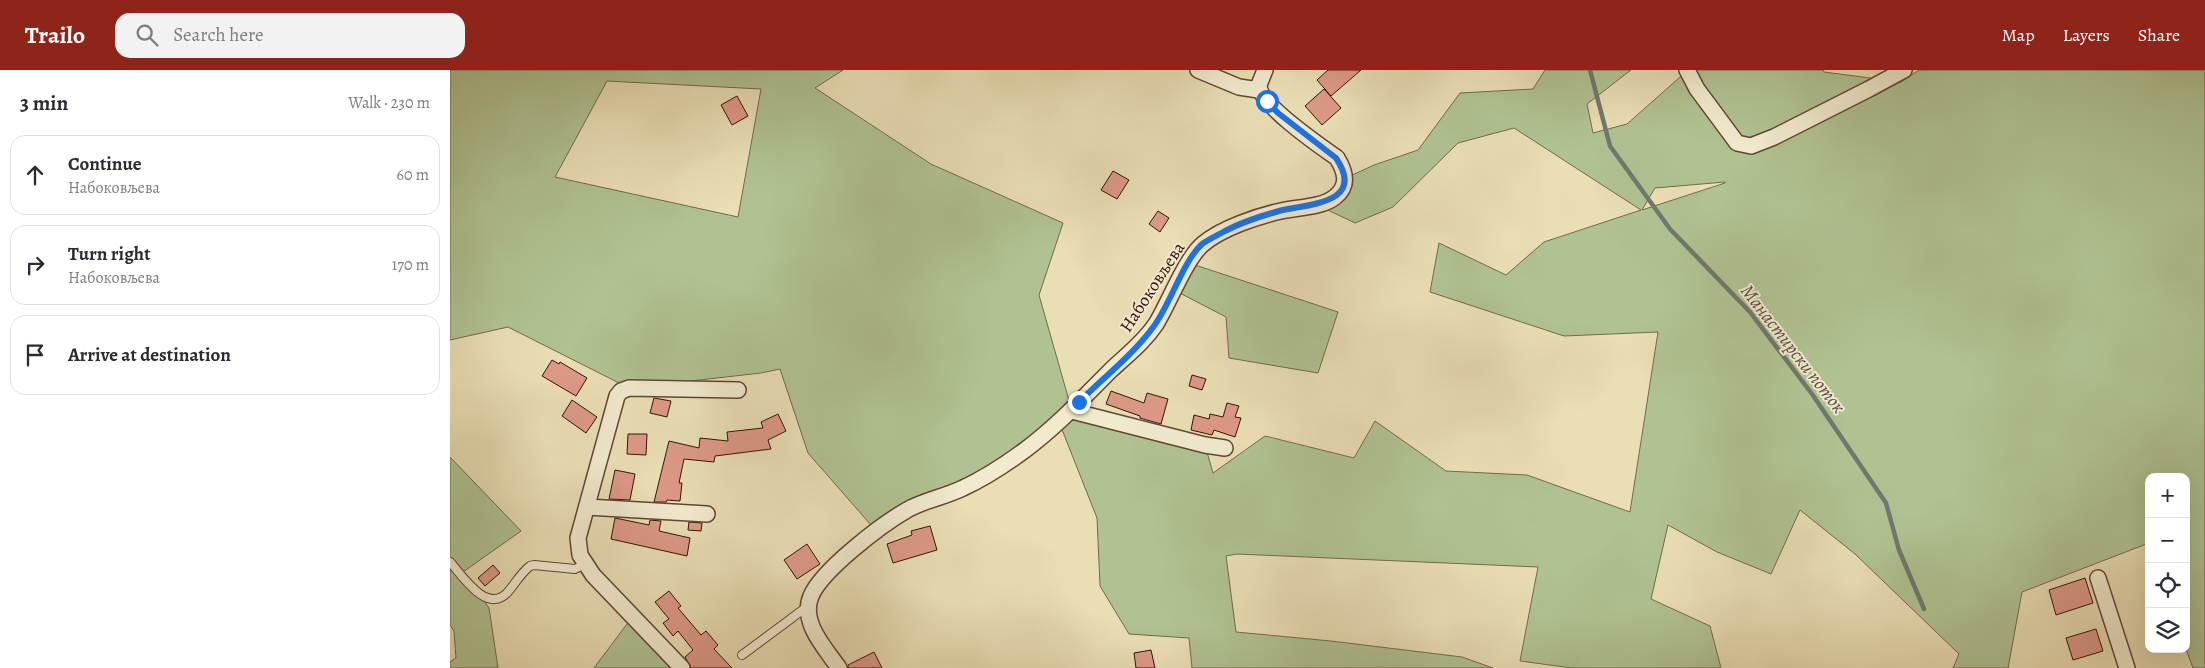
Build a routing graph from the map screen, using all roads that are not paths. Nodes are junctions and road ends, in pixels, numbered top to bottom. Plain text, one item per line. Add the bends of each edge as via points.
1 (1198, 70) edge
2 (1265, 70) edge
3 (1688, 70) edge
4 (1904, 70) edge
5 (1259, 90) junction
6 (738, 390) dead end
7 (1072, 411) junction
8 (1225, 448) dead end
9 (586, 507) junction
10 (707, 514) dead end
11 (450, 562) edge
12 (585, 564) junction
13 (2098, 578) dead end
14 (808, 606) junction
15 (742, 655) dead end
16 (682, 668) edge
17 (839, 668) edge
18 (2127, 668) edge

1 - 5 street via 1239,87
2 - 5 street
3 - 4 street via 1697,89 1737,143 1751,146 1814,118
5 - 7 street, Набоковљева via 1278,113 1336,158 1346,178 1344,187 1335,198 1245,222 1203,244 1140,344
6 - 9 street via 621,390
7 - 8 street
7 - 14 street, Набоковљева via 991,472 963,489 907,510 871,536 826,573
9 - 10 street
9 - 12 street via 578,538
11 - 12 lane via 480,595 494,598 505,594 530,566 576,569
12 - 16 street
13 - 18 street
14 - 15 lane
14 - 17 street via 811,626

